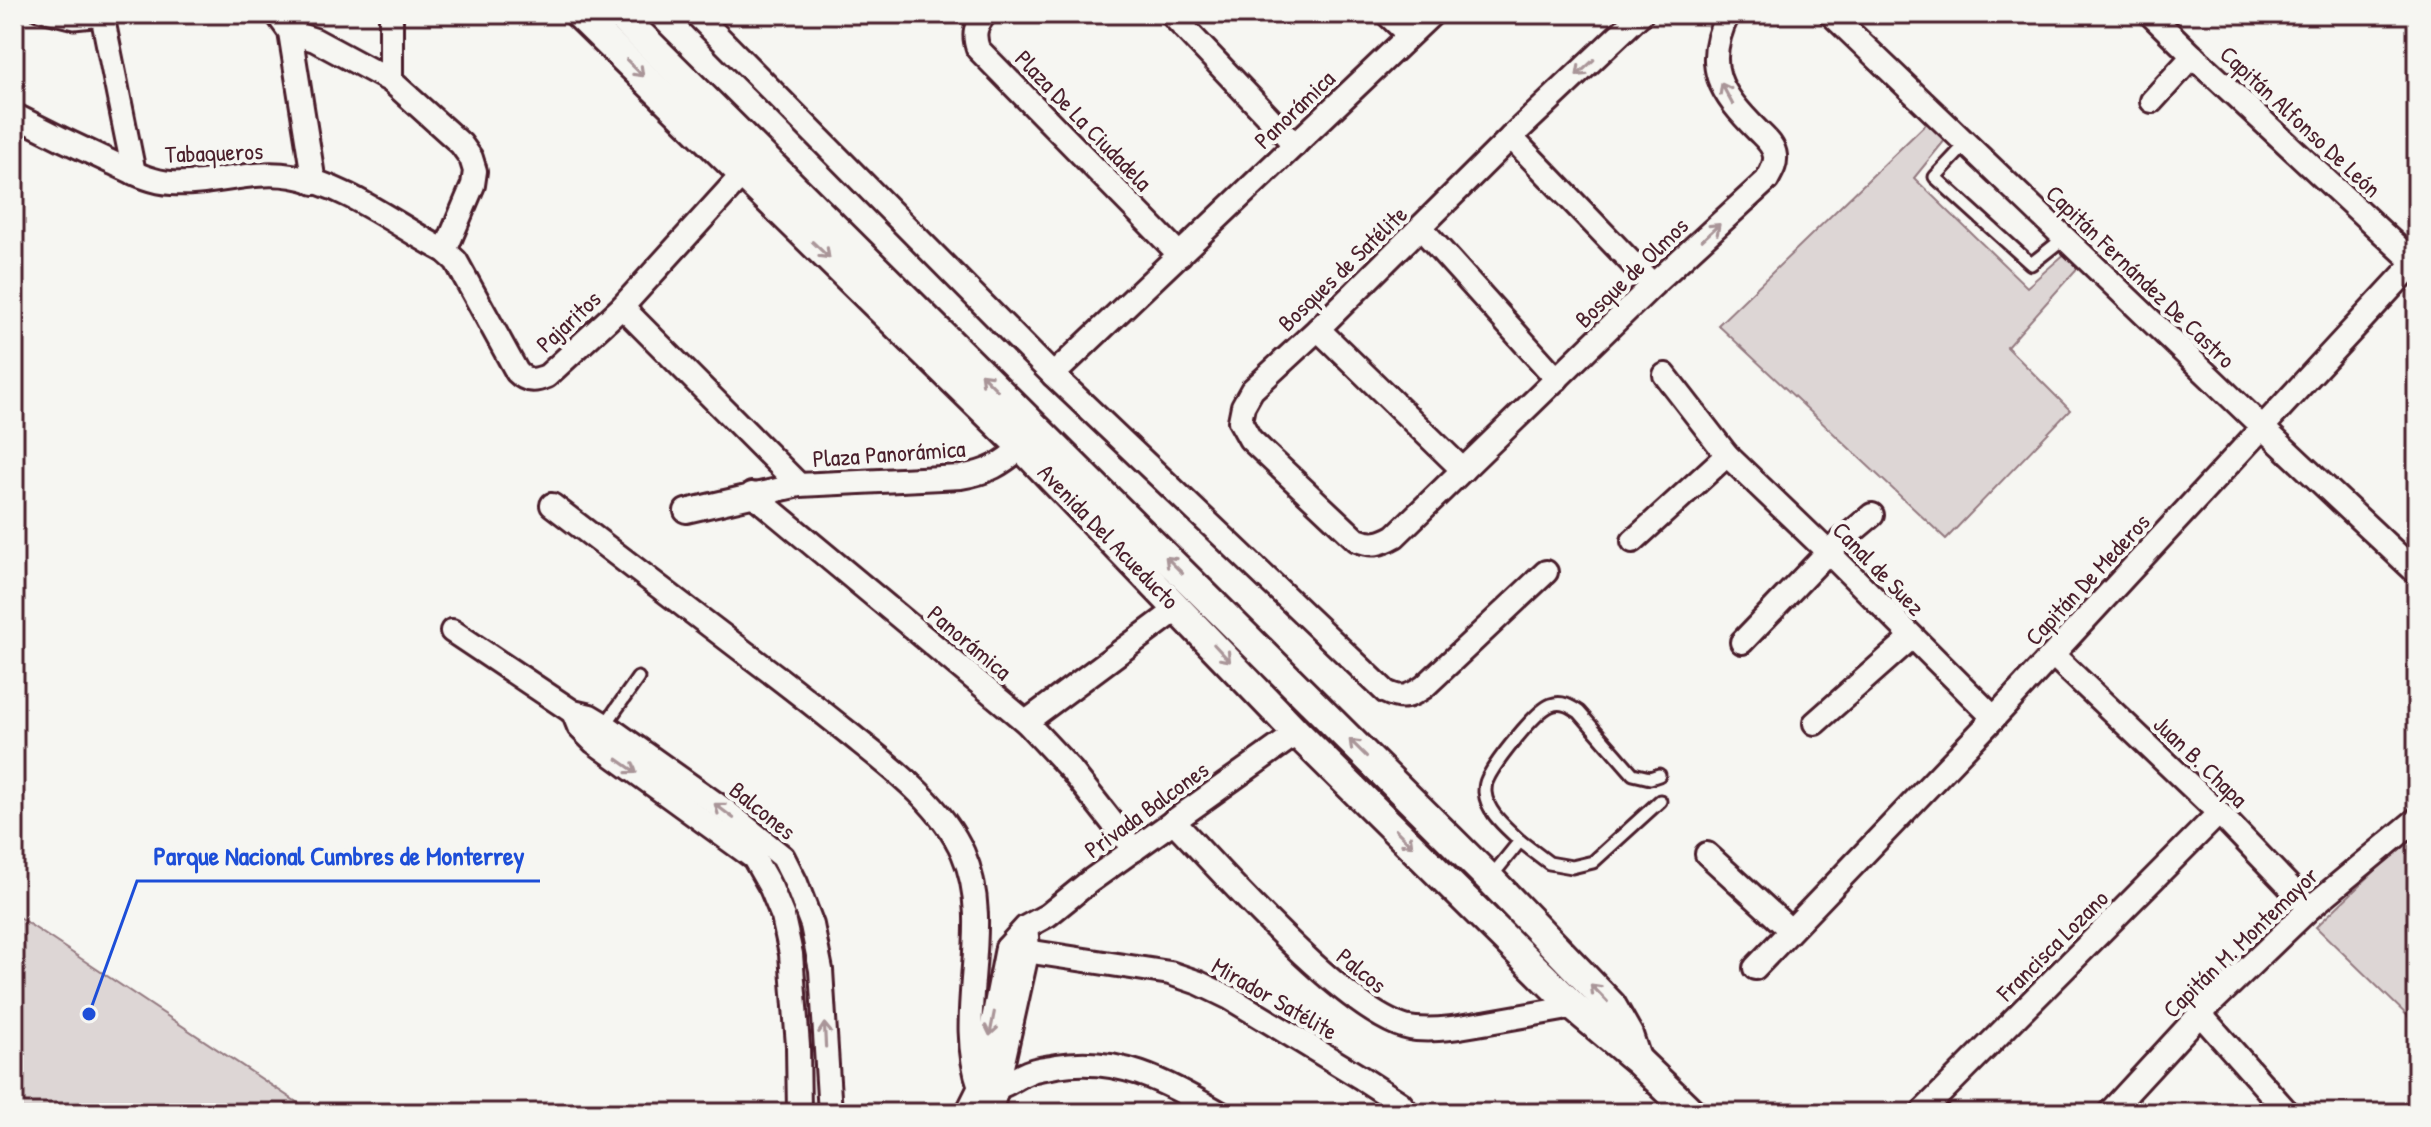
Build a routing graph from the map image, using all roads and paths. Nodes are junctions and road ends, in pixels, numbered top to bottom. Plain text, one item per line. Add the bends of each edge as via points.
1 (37, 14) edge
2 (391, 14) edge
3 (579, 14) edge
4 (619, 14) edge
5 (696, 14) edge
6 (985, 14) edge
7 (1171, 14) edge
8 (1387, 14) edge
9 (1432, 14) edge
10 (1641, 14) edge
11 (1728, 14) edge
12 (1831, 14) edge
13 (2150, 14) edge
14 (103, 17) edge
15 (284, 23) edge
16 (1409, 35) junction
17 (2193, 56) junction
18 (391, 81) junction
19 (2152, 101) dead end
20 (14, 115) edge
21 (1511, 137) junction
22 (1966, 144) junction
23 (1295, 145) junction
24 (134, 173) junction
25 (743, 174) junction
26 (314, 183) junction
27 (1421, 228) junction
28 (2064, 238) junction
29 (445, 251) junction
30 (1180, 255) junction
31 (2416, 262) edge
32 (1653, 285) junction
33 (622, 307) junction
34 (1318, 329) junction
35 (1053, 375) junction
36 (1665, 375) dead end
37 (1557, 379) junction
38 (2262, 427) junction
39 (1022, 447) junction
40 (1727, 455) junction
41 (1463, 470) junction
42 (799, 485) junction
43 (752, 494) junction
44 (552, 505) dead end
45 (686, 511) dead end
46 (1872, 515) dead end
47 (1395, 536) joint
48 (1633, 541) dead end
49 (1828, 552) junction
50 (1546, 572) dead end
51 (2417, 573) edge
52 (1179, 608) junction
53 (452, 631) dead end
54 (1911, 638) junction
55 (1742, 642) dead end
56 (2053, 655) junction
57 (638, 678) dead end
58 (573, 712) junction
59 (1994, 718) junction
60 (1026, 722) junction
61 (1815, 723) dead end
62 (605, 725) junction
63 (1297, 733) junction
64 (1659, 775) dead end
65 (1660, 801) dead end
66 (2219, 813) junction
67 (2417, 819) edge
68 (1173, 821) junction
69 (1520, 841) junction
70 (1134, 850) junction
71 (1707, 854) dead end
72 (1489, 878) junction
73 (2310, 908) junction
74 (1790, 930) junction
75 (1020, 941) junction
76 (1755, 968) dead end
77 (1574, 1007) junction
78 (2200, 1014) junction
79 (1637, 1060) junction
80 (989, 1088) junction
81 (799, 1113) edge
82 (830, 1113) edge
83 (967, 1113) edge
84 (990, 1113) edge
85 (1220, 1113) edge
86 (1408, 1113) edge
87 (1692, 1113) edge
88 (1921, 1113) edge
89 (2109, 1113) edge
90 (2287, 1113) edge

1 - 14 lane via 74,23
2 - 18 street
3 -> 25 street, Avenida Del Acueducto
72 -> 4 street, Avenida Del Acueducto
5 - 35 street
6 - 30 street, Plaza De La Ciudadela via 976,25 978,49
7 - 23 street
8 - 16 street
9 - 16 street, Panorámica
10 -> 21 street, Bosques de Satélite
32 -> 11 street, Bosque de Olmos via 1767,180 1774,166 1771,145 1733,106 1722,86 1715,62 1718,35
12 - 22 street, Capitán Fernández De Castro
13 - 17 street, Capitán Alfonso De León
14 - 24 street, Tabaqueros
15 - 18 street
15 - 26 street
16 - 23 street, Panorámica
17 - 19 street
17 - 31 street, Capitán Alfonso De León
18 - 29 street via 471,158 473,185
20 - 24 street
21 - 27 street, Bosques de Satélite
21 - 32 street
22 - 28 street, Capitán Fernández De Castro
22 - 28 lane via 1935,177 2031,264
23 - 30 street, Panorámica
24 - 26 street, Tabaqueros via 174,183 292,175
25 - 33 street, Pajaritos
25 -> 39 street, Avenida Del Acueducto
26 - 29 street, Tabaqueros via 356,199
27 - 34 street, Bosques de Satélite
27 - 37 street
28 - 38 street, Capitán Fernández De Castro
29 - 33 street, Pajaritos via 456,261 523,378 547,376
30 - 35 street, Panorámica
31 - 38 street, Capitán De Mederos
32 - 37 street, Bosque de Olmos
33 - 42 street
34 - 41 street
34 - 47 street, Bosques de Satélite via 1252,390 1240,421 1250,439 1357,540 1370,545
35 - 50 street via 1398,698 1424,687
36 - 40 street, Canal de Suez
37 - 41 street, Bosque de Olmos
38 - 51 street, Capitán Fernández De Castro
38 - 56 street, Capitán De Mederos
39 - 42 street, Plaza Panorámica via 999,466 961,477
39 - 52 street, Avenida Del Acueducto
40 - 48 street
40 - 49 street, Canal de Suez
41 - 47 street, Bosque de Olmos
42 - 43 street, Plaza Panorámica
43 - 45 street, Plaza Panorámica
43 - 60 street, Panorámica
44 - 80 street via 906,779 945,824 963,853 974,886 972,1059
46 - 49 street
49 - 54 street, Canal de Suez
49 - 55 street
52 - 60 street
52 -> 63 street, Avenida Del Acueducto
53 - 58 street, Balcones
54 - 59 street, Canal de Suez
54 - 61 street
56 - 59 street, Capitán De Mederos
56 - 66 street, Juan B. Chapa
57 - 62 lane
58 - 62 street, Balcones
58 -> 81 street, Balcones via 594,742 754,858 771,888 791,954
59 - 74 street, Capitán De Mederos
60 - 70 street, Panorámica
82 -> 62 street, Balcones via 821,970 812,925 783,857
63 - 68 street, Privada Balcones
63 -> 77 street, Avenida Del Acueducto
64 - 69 lane via 1633,774 1579,712 1568,704 1552,704 1525,727 1486,781 1490,810
65 - 69 lane via 1593,862 1572,867 1549,863
66 - 73 street, Juan B. Chapa
66 - 88 street, Francisca Lozano
67 - 73 street, Capitán M. Montemayor
68 - 70 street, Privada Balcones
68 - 77 street, Palcos via 1288,940 1377,1015 1414,1029 1451,1028
69 - 72 lane
70 - 75 street, Privada Balcones
71 - 74 street
79 -> 72 street, Avenida Del Acueducto via 1611,1005
73 - 78 street, Capitán M. Montemayor
74 - 76 street, Capitán De Mederos
75 - 80 street
75 - 86 street, Mirador Satélite via 1199,983 1360,1077
77 - 79 street, Avenida Del Acueducto
78 - 89 street, Capitán M. Montemayor
78 - 90 street
79 - 87 street, Avenida Del Acueducto
80 - 83 street
80 - 84 street
80 - 85 street via 1032,1070 1094,1062 1144,1073

